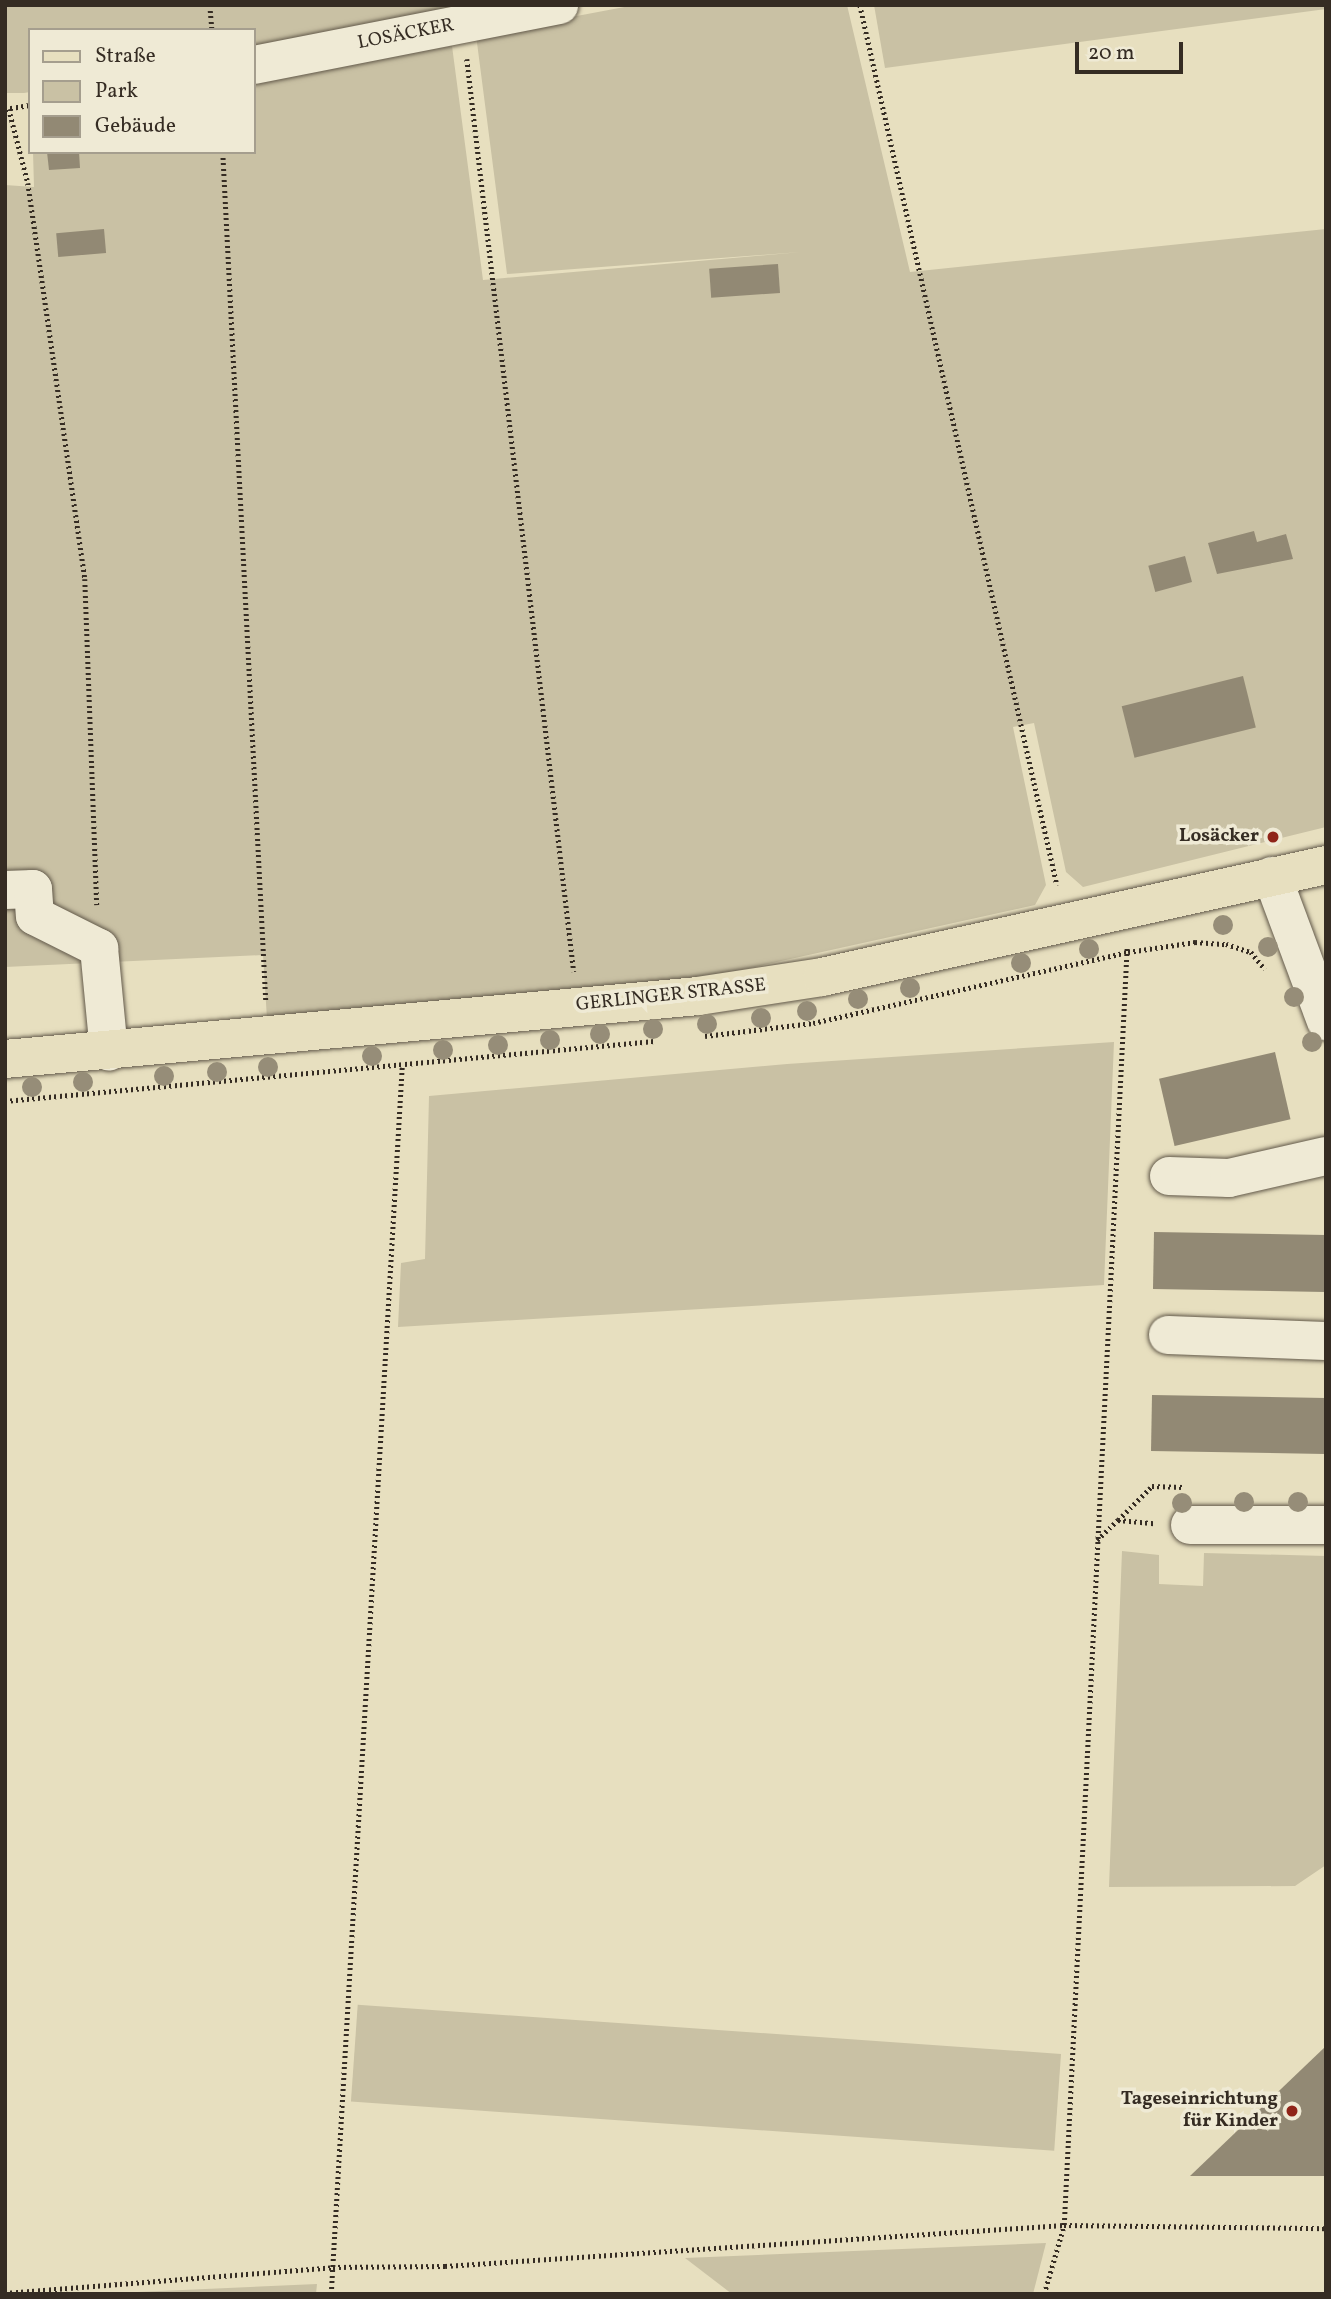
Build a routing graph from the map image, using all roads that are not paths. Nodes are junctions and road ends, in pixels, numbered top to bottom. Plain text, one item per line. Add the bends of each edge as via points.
1 (559, 5) edge
2 (256, 65) edge
3 (1326, 864) edge
4 (1272, 876) junction
5 (5, 890) edge
6 (1326, 1021) edge
7 (109, 1052) junction
8 (5, 1059) edge
9 (1326, 1156) edge
10 (1169, 1176) dead end
11 (1168, 1335) dead end
12 (1326, 1341) edge
13 (1190, 1525) road end
14 (1326, 1525) edge

1 - 2 street, LOSÄCKER
3 - 4 main road, GERLINGER STRASSE
4 - 6 street
4 - 7 main road, GERLINGER STRASSE via 822,977 698,996
5 - 7 street via 33,889 35,916 99,948
7 - 8 main road, GERLINGER STRASSE
9 - 10 street via 1229,1178
11 - 12 street
13 - 14 street

